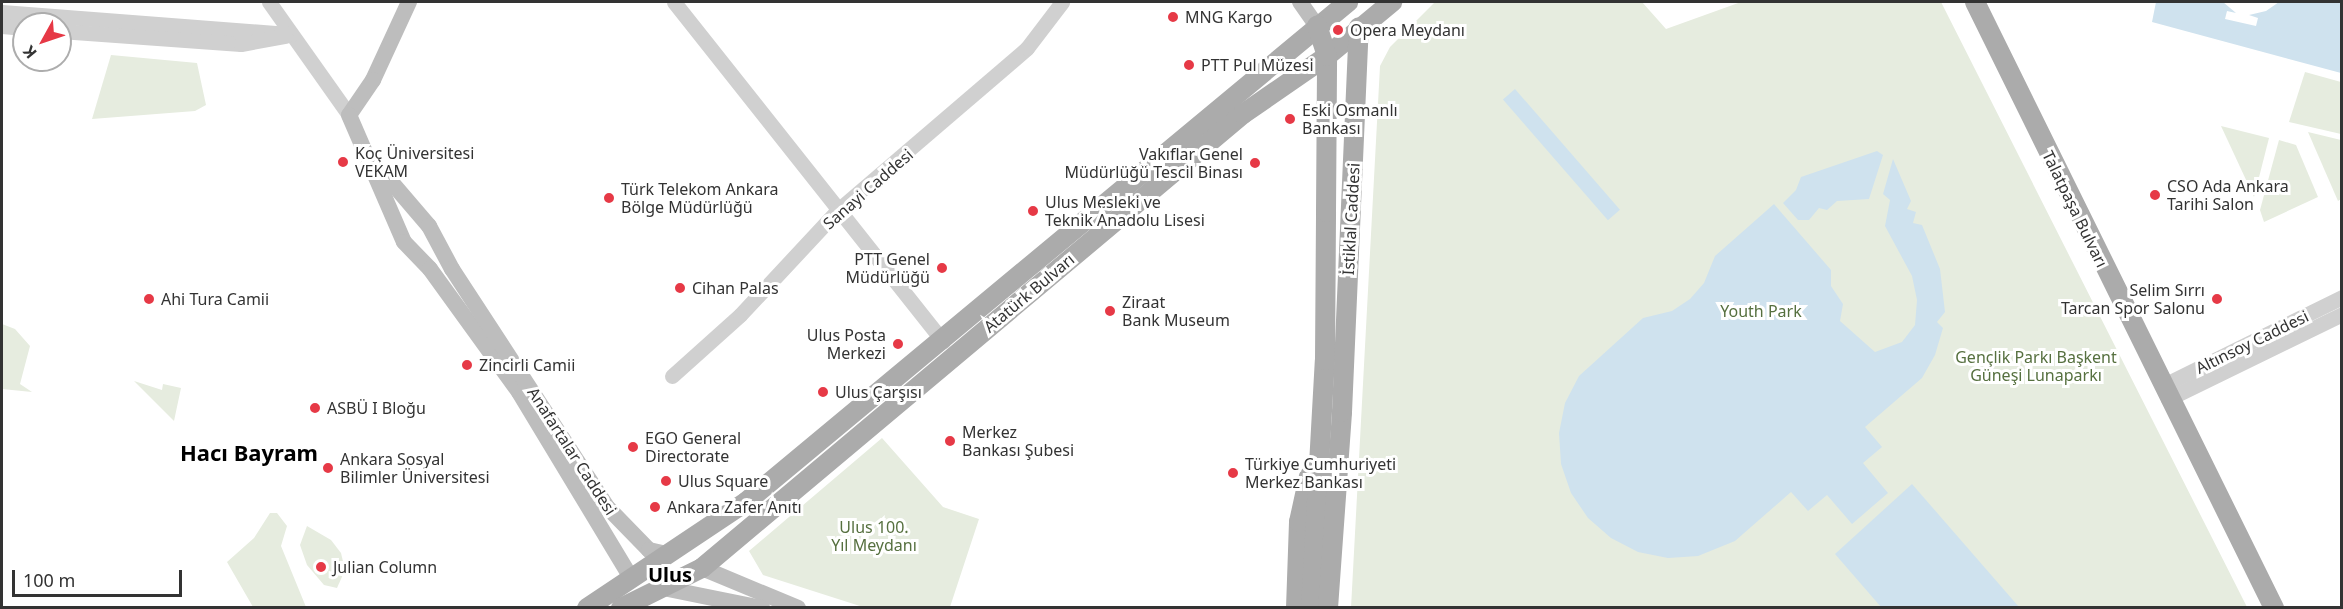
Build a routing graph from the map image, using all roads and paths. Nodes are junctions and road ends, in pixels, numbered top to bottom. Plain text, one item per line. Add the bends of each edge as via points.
1 (268, 2) edge
2 (409, 2) edge
3 (674, 2) edge
4 (1062, 2) edge
5 (1300, 2) edge
6 (1346, 2) edge
7 (1392, 2) edge
8 (1962, 2) edge
9 (1975, 2) edge
10 (2, 12) edge
11 (1317, 27) junction
12 (1359, 27) junction
13 (72, 32) edge
14 (291, 34) junction
15 (1327, 56) junction
16 (349, 115) junction
17 (369, 155) junction
18 (837, 211) junction
19 (423, 218) junction
20 (402, 238) junction
21 (438, 241) junction
22 (417, 257) junction
23 (2342, 297) edge
24 (2342, 314) edge
25 (943, 341) junction
26 (672, 376) dead end
27 (2165, 393) junction
28 (1323, 409) junction
29 (1342, 412) junction
30 (666, 554) junction
31 (702, 568) junction
32 (630, 576) junction
33 (668, 589) junction
34 (587, 608) edge
35 (621, 608) edge
36 (762, 608) edge
37 (798, 608) edge
38 (1296, 608) edge
39 (1311, 608) edge
40 (1328, 608) edge
41 (1341, 608) edge
42 (2261, 608) edge
43 (2274, 608) edge

1 - 14 street
2 - 16 main road via 373,80
3 - 18 street
4 - 18 street, Sanayi Caddesi via 1005,69
5 - 11 main road
6 - 11 main road, Atatürk Bulvarı
6 - 12 main road
7 - 12 main road, Atatürk Bulvarı
8 - 42 main road, Talatpaşa Bulvarı
9 - 27 main road, Talatpaşa Bulvarı
10 - 14 street
11 - 15 main road, İstiklal Caddesi
11 - 25 main road, Atatürk Bulvarı
12 - 15 main road, Atatürk Bulvarı
12 - 29 main road, İstiklal Caddesi
13 - 14 street via 241,44
14 - 16 street
15 - 28 main road, İstiklal Caddesi
15 - 31 main road, Atatürk Bulvarı via 1243,114
16 - 17 main road, Anafartalar Caddesi
17 - 19 main road, Anafartalar Caddesi
17 - 20 main road, Anafartalar Caddesi
18 - 25 street
18 - 26 street, Sanayi Caddesi via 740,315
19 - 20 main road
19 - 21 main road, Anafartalar Caddesi
20 - 22 main road, Anafartalar Caddesi
21 - 22 main road
21 - 30 main road, Anafartalar Caddesi via 608,508 649,550
22 - 32 main road, Anafartalar Caddesi via 519,392
23 - 27 street, Altınsoy Caddesi
24 - 27 street, Altınsoy Caddesi
25 - 30 main road, Atatürk Bulvarı via 746,502
27 - 43 main road, Talatpaşa Bulvarı
28 - 38 main road, İstiklal Caddesi via 1299,522
28 - 39 main road, İstiklal Caddesi
29 - 40 main road, İstiklal Caddesi
29 - 41 main road, İstiklal Caddesi via 1346,527
30 - 31 main road
30 - 32 main road, Atatürk Bulvarı
31 - 33 main road, Atatürk Bulvarı
31 - 37 main road
32 - 33 main road
32 - 34 main road, Atatürk Bulvarı
33 - 35 main road, Atatürk Bulvarı
33 - 36 main road

